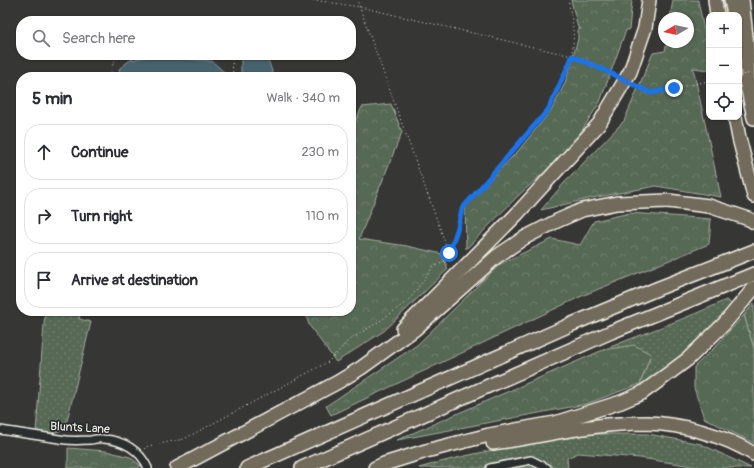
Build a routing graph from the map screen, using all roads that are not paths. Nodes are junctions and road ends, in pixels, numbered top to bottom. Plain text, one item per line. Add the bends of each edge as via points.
1 (649, 0) edge
2 (715, 0) edge
3 (731, 0) edge
4 (742, 0) edge
5 (717, 12) edge
6 (733, 12) edge
7 (740, 48) edge
8 (748, 89) junction
9 (754, 118) edge
10 (736, 120) edge
11 (754, 196) edge
12 (754, 222) edge
13 (754, 251) edge
14 (750, 275) edge
15 (754, 288) edge
16 (361, 368) junction
17 (0, 430) edge
18 (426, 451) junction
19 (754, 454) edge
20 (147, 465) edge
21 (177, 468) edge
22 (247, 468) edge
23 (302, 468) edge
24 (375, 468) edge
25 (490, 468) edge
26 (547, 468) edge

1 - 16 highway via 645,28 630,72 599,124 516,215
2 - 5 highway
3 - 6 highway
4 - 8 highway
7 - 8 highway
8 - 9 highway
10 - 11 highway
12 - 16 highway via 709,206 668,201 617,203 582,210 524,238 496,257 415,329
13 - 22 highway via 570,324
14 - 23 highway via 610,332
15 - 18 highway via 724,324 688,359 642,393 555,423 489,435
16 - 21 highway
17 - 20 street, Blunts Lane via 76,441 103,439 123,442 138,453
18 - 19 highway via 496,443 582,428 647,424 681,427 715,436
18 - 24 highway
25 - 26 street via 531,460

